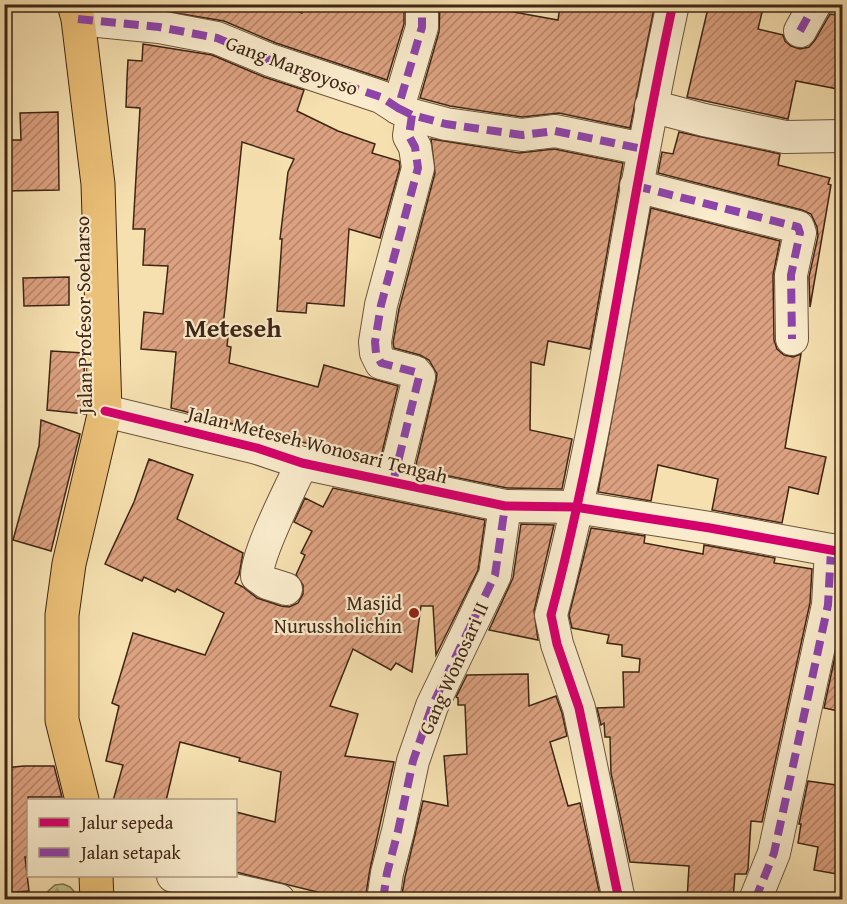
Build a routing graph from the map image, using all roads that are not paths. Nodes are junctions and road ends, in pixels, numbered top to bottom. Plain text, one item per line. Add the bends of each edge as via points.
1 (422, 4) edge
2 (673, 4) edge
3 (815, 4) edge
4 (76, 12) edge
5 (800, 31) dead end
6 (651, 106) junction
7 (405, 111) junction
8 (843, 136) edge
9 (643, 149) junction
10 (636, 186) junction
11 (792, 339) dead end
12 (105, 411) junction
13 (302, 463) junction
14 (393, 482) junction
15 (505, 506) junction
16 (575, 507) junction
17 (837, 551) edge
18 (286, 589) dead end
19 (82, 799) edge
20 (96, 877) edge
21 (177, 877) edge
22 (97, 900) edge
23 (279, 900) edge
24 (383, 900) edge
25 (619, 900) edge
26 (755, 900) edge

1 - 7 street via 422,27
2 - 6 street
3 - 5 street
4 - 7 street, Gang Margoyoso via 217,38 381,97
4 - 12 main road, Jalan Profesor Soeharso via 98,184
6 - 8 street via 784,137
6 - 9 street
7 - 9 street, Gang Margoyoso via 446,124 522,135 555,131
7 - 14 street via 418,168 375,342 381,363 415,372 419,377
9 - 10 street
10 - 11 street via 798,227 791,275
10 - 16 street via 608,357
12 - 13 street, Jalan Meteseh Wonosari Tengah via 257,448
12 - 19 main road, Jalan Profesor Soeharso via 69,564 62,615 62,720
13 - 14 street, Jalan Meteseh Wonosari Tengah
13 - 18 street via 257,571 257,576
14 - 15 street, Jalan Meteseh Wonosari Tengah
15 - 16 street, Jalan Meteseh Wonosari Tengah
15 - 24 street, Gang Wonosari II via 495,575 432,706 413,761
16 - 17 street, Jalan Meteseh Wonosari Tengah
16 - 25 street via 551,615 579,708
17 - 26 street via 774,853
20 - 22 main road
21 - 23 street

